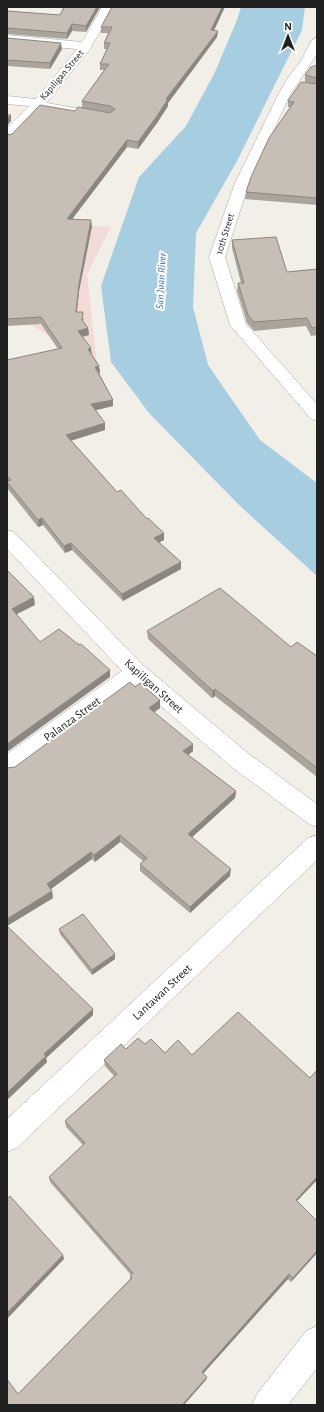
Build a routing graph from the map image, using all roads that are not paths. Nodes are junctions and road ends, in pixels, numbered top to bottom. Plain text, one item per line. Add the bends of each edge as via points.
1 (108, 7) edge
2 (7, 39) edge
3 (317, 41) edge
4 (86, 46) junction
5 (312, 61) edge
6 (7, 100) edge
7 (39, 103) junction
8 (103, 115) edge
9 (7, 136) edge
10 (317, 415) edge
11 (7, 537) edge
12 (136, 672) junction
13 (7, 766) edge
14 (317, 817) edge
15 (317, 845) edge
16 (7, 1138) edge
17 (317, 1342) edge
18 (268, 1405) edge

1 - 4 street, Kapiligan Street
2 - 4 street
3 - 5 street, 10th Street
4 - 7 street, Kapiligan Street
5 - 10 street, 10th Street via 294,82 242,182 217,257 238,325
6 - 7 street
7 - 8 lane
7 - 9 street, Kapiligan Street
11 - 12 street, Kapiligan Street
12 - 13 street, Palanza Street
12 - 14 street, Kapiligan Street via 241,761
15 - 16 street, Lantawan Street
17 - 18 street

